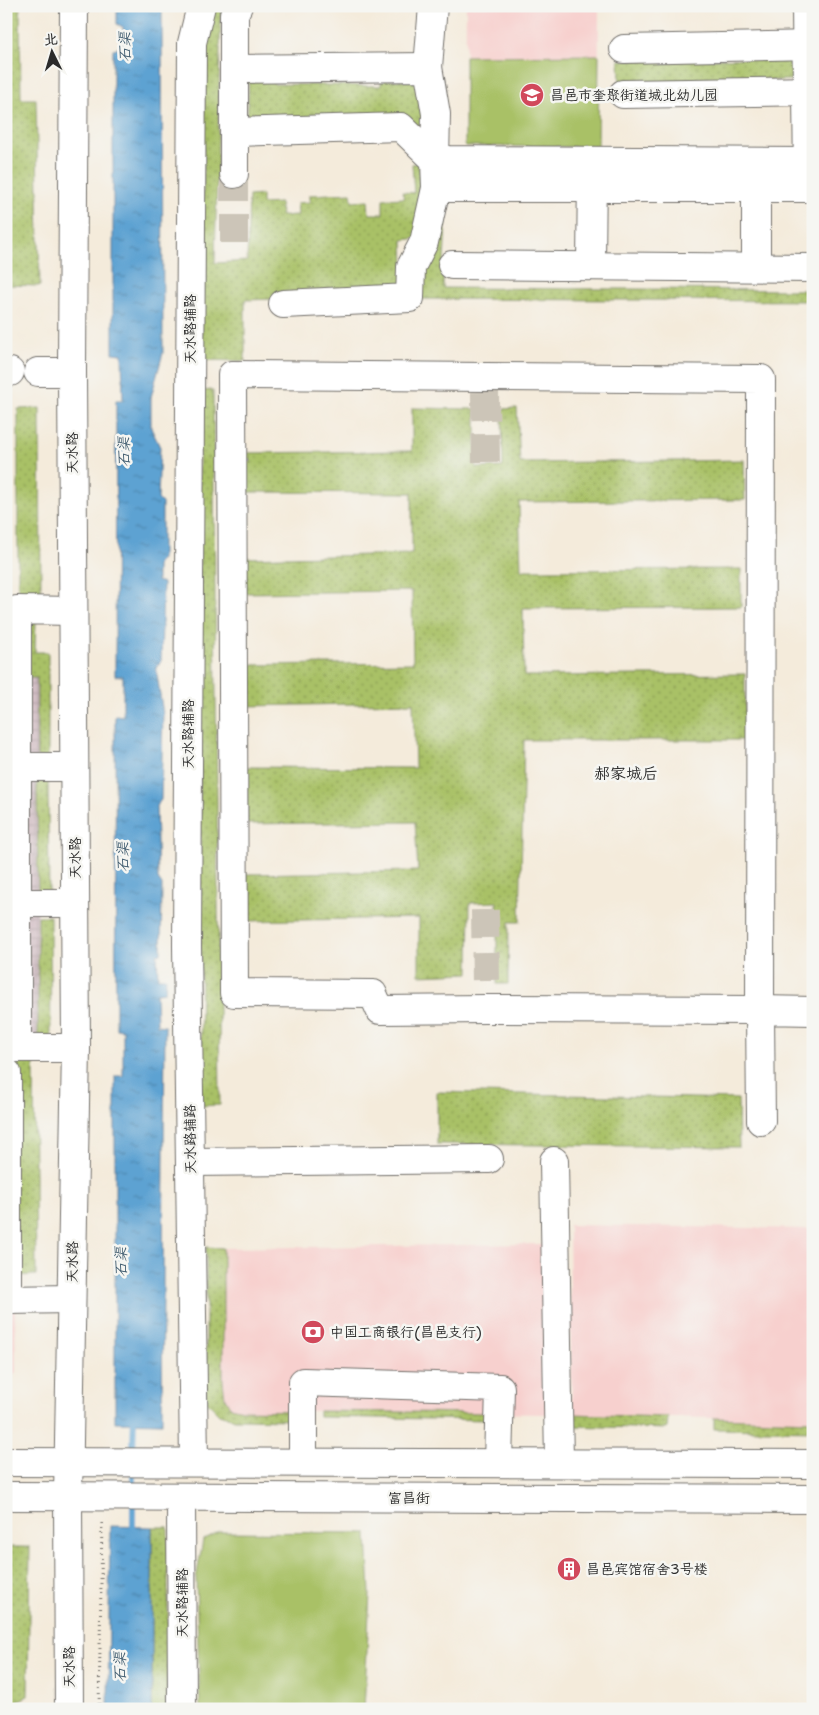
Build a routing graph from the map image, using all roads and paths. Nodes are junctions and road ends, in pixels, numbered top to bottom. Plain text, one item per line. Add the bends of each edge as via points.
1 (74, 6) edge
2 (201, 6) edge
3 (238, 6) edge
4 (433, 6) edge
5 (806, 6) edge
6 (810, 46) edge
7 (624, 49) dead end
8 (428, 67) junction
9 (234, 69) junction
10 (810, 91) edge
11 (623, 94) dead end
12 (234, 132) junction
13 (435, 160) junction
14 (592, 160) junction
15 (234, 174) tunnel mouth
16 (756, 174) junction
17 (811, 175) edge
18 (436, 188) junction
19 (592, 188) junction
20 (452, 265) dead end
21 (591, 266) junction
22 (756, 267) junction
23 (813, 268) edge
24 (283, 304) dead end
25 (38, 372) dead end
26 (72, 372) junction
27 (190, 375) junction
28 (232, 375) junction
29 (73, 611) junction
30 (17, 767) junction
31 (74, 767) junction
32 (17, 903) junction
33 (75, 903) junction
34 (760, 1010) junction
35 (813, 1011) edge
36 (76, 1048) junction
37 (10, 1057) edge
38 (761, 1121) dead end
39 (489, 1159) dead end
40 (554, 1161) dead end
41 (190, 1162) junction
42 (71, 1298) junction
43 (6, 1300) edge
44 (6, 1462) edge
45 (69, 1462) junction
46 (181, 1462) junction
47 (303, 1462) junction
48 (498, 1463) junction
49 (559, 1463) junction
50 (813, 1464) edge
51 (6, 1496) edge
52 (68, 1497) junction
53 (102, 1497) junction
54 (173, 1497) junction
55 (813, 1499) edge
56 (69, 1709) edge
57 (99, 1709) edge
58 (182, 1709) edge

1 - 26 street, 天水路
2 - 27 street, 天水路辅路 via 192,43
3 - 9 street via 234,14
4 - 8 street
5 - 6 street
6 - 7 street
6 - 10 street
8 - 9 street
8 - 13 street via 436,114
9 - 12 street
10 - 11 street
10 - 17 street
12 - 13 street via 401,127
12 - 15 street
13 - 14 street
13 - 18 street
14 - 16 street
14 - 19 street
16 - 17 street
16 - 19 street
16 - 22 street
18 - 19 street
18 - 24 street via 424,242 410,267 410,298
19 - 21 street
20 - 21 street
21 - 22 street
22 - 23 street
25 - 26 street
26 - 29 street, 天水路
27 - 28 street
27 - 41 street, 天水路辅路 via 187,946
28 - 34 street via 234,993 373,994 380,1010 486,998
28 - 34 street via 485,385 761,379
29 - 30 street via 17,610
29 - 31 street, 天水路
30 - 31 street
30 - 32 street
31 - 33 street, 天水路
32 - 33 street
32 - 37 street
33 - 36 street, 天水路
34 - 35 street
34 - 38 street
36 - 37 street
36 - 42 street, 天水路
37 - 43 street
39 - 41 street
40 - 49 street
41 - 46 street, 天水路辅路
42 - 43 street
42 - 45 street, 天水路
44 - 45 street
45 - 46 street
45 - 52 street, 天水路
46 - 47 street
47 - 48 street
47 - 48 street via 303,1382 500,1388
48 - 49 street
49 - 50 street
51 - 52 street, 富昌街
52 - 53 street, 富昌街
52 - 56 street, 天水路
53 - 54 street, 富昌街
53 - 57 path
54 - 55 street, 富昌街
54 - 58 street, 天水路辅路

